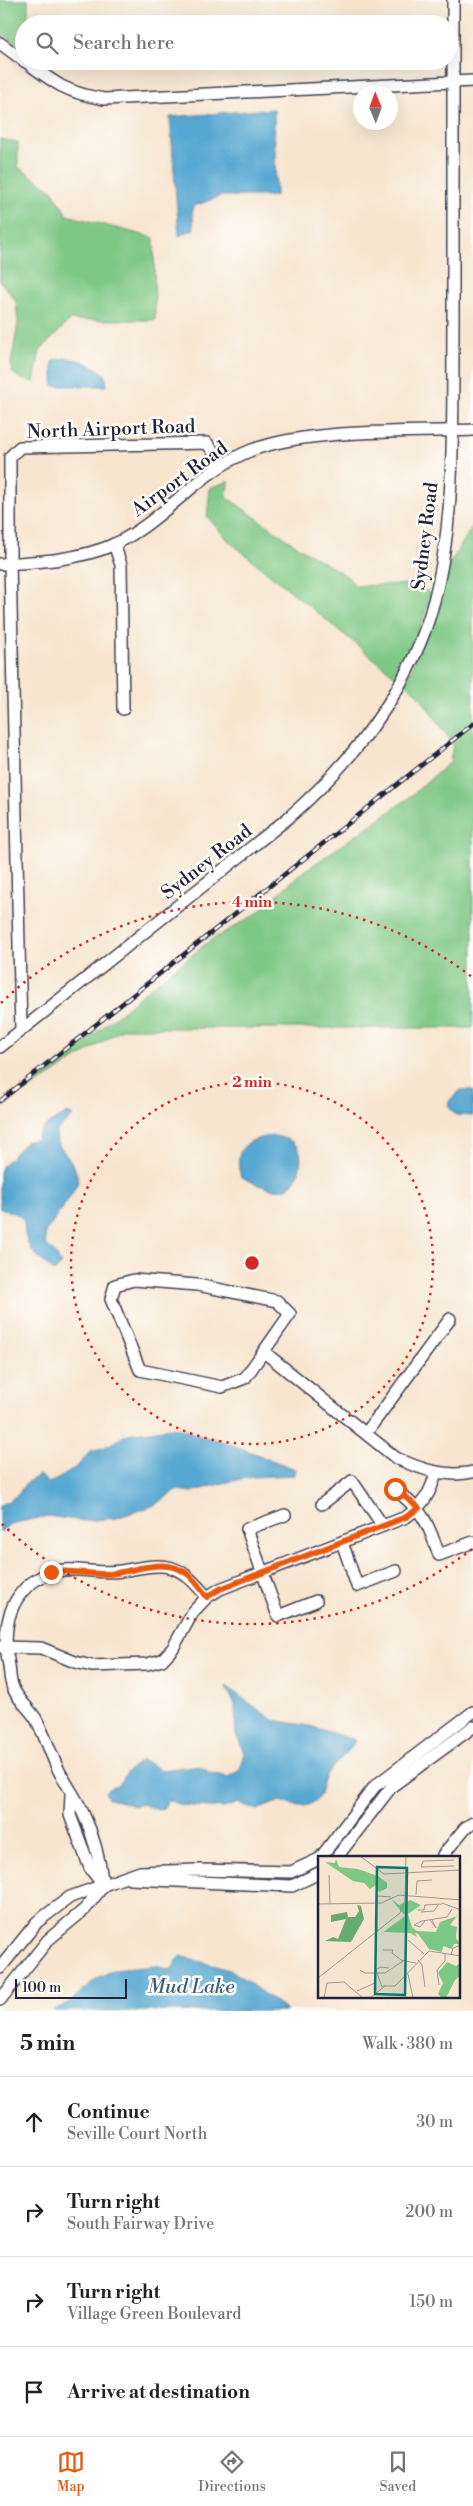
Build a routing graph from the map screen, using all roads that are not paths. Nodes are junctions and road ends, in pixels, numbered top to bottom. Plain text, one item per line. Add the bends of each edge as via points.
1 (453, 0) edge
2 (453, 15) edge
3 (0, 43) edge
4 (15, 54) edge
5 (36, 70) edge
6 (453, 70) edge
7 (473, 81) edge
8 (453, 82) junction
9 (473, 430) edge
10 (452, 431) junction
11 (222, 464) junction
12 (114, 544) junction
13 (5, 563) edge
14 (123, 710) dead end
15 (21, 1030) junction
16 (0, 1047) edge
17 (450, 1320) dead end
18 (264, 1352) junction
19 (366, 1433) junction
20 (436, 1472) junction
21 (473, 1472) edge
22 (395, 1489) dead end
23 (322, 1504) dead end
24 (419, 1508) junction
25 (285, 1515) dead end
26 (384, 1526) junction
27 (342, 1542) junction
28 (473, 1542) edge
29 (396, 1571) dead end
30 (263, 1572) junction
31 (207, 1597) junction
32 (316, 1601) dead end
33 (2, 1647) edge
34 (473, 1712) edge
35 (473, 1726) edge
36 (473, 1823) edge
37 (443, 1855) dead end
38 (322, 1856) edge
39 (338, 1856) edge
40 (318, 1859) edge
41 (318, 1873) edge
42 (123, 1879) junction
43 (103, 1886) junction
44 (0, 1968) edge
45 (0, 2000) edge

1 - 2 street, Sydney Road
3 - 4 street
5 - 8 street via 56,85 80,95 104,99
6 - 8 street, Sydney Road
7 - 8 street
8 - 10 street, Sydney Road
9 - 10 street, Airport Road
10 - 11 street, Airport Road via 290,440 252,450
10 - 15 street, Sydney Road via 444,556 435,598 403,681 380,718 340,768 287,819
11 - 12 street, Airport Road
11 - 13 street, North Airport Road via 207,443 20,447 10,457
12 - 13 street, Airport Road via 69,559
12 - 14 street via 121,565
13 - 15 street
15 - 16 street, Sydney Road
17 - 19 street
18 - 18 street via 290,1314 277,1301 197,1286 134,1280 115,1285 111,1300 140,1370 222,1388 245,1378
18 - 19 street
19 - 20 street via 396,1458 417,1468
20 - 21 street
20 - 24 street via 431,1491
22 - 24 street
23 - 26 street via 352,1481
24 - 26 street
24 - 28 street via 439,1555
25 - 30 street via 247,1529
26 - 27 street
27 - 29 street via 357,1586
27 - 30 street
30 - 31 street
30 - 32 street via 278,1616
31 - 33 street via 193,1612 173,1648 162,1660 147,1664 92,1666 41,1648
31 - 33 street via 188,1575 166,1566 108,1574 51,1572 29,1583 14,1601
33 - 43 street via 13,1688 35,1718 83,1813 100,1860
34 - 38 street via 375,1786
35 - 39 street via 392,1786
36 - 37 street
40 - 42 street via 291,1872 140,1872
41 - 42 street via 292,1886
42 - 43 street
43 - 44 street via 70,1897 37,1922
43 - 45 street via 85,1909 48,1940

